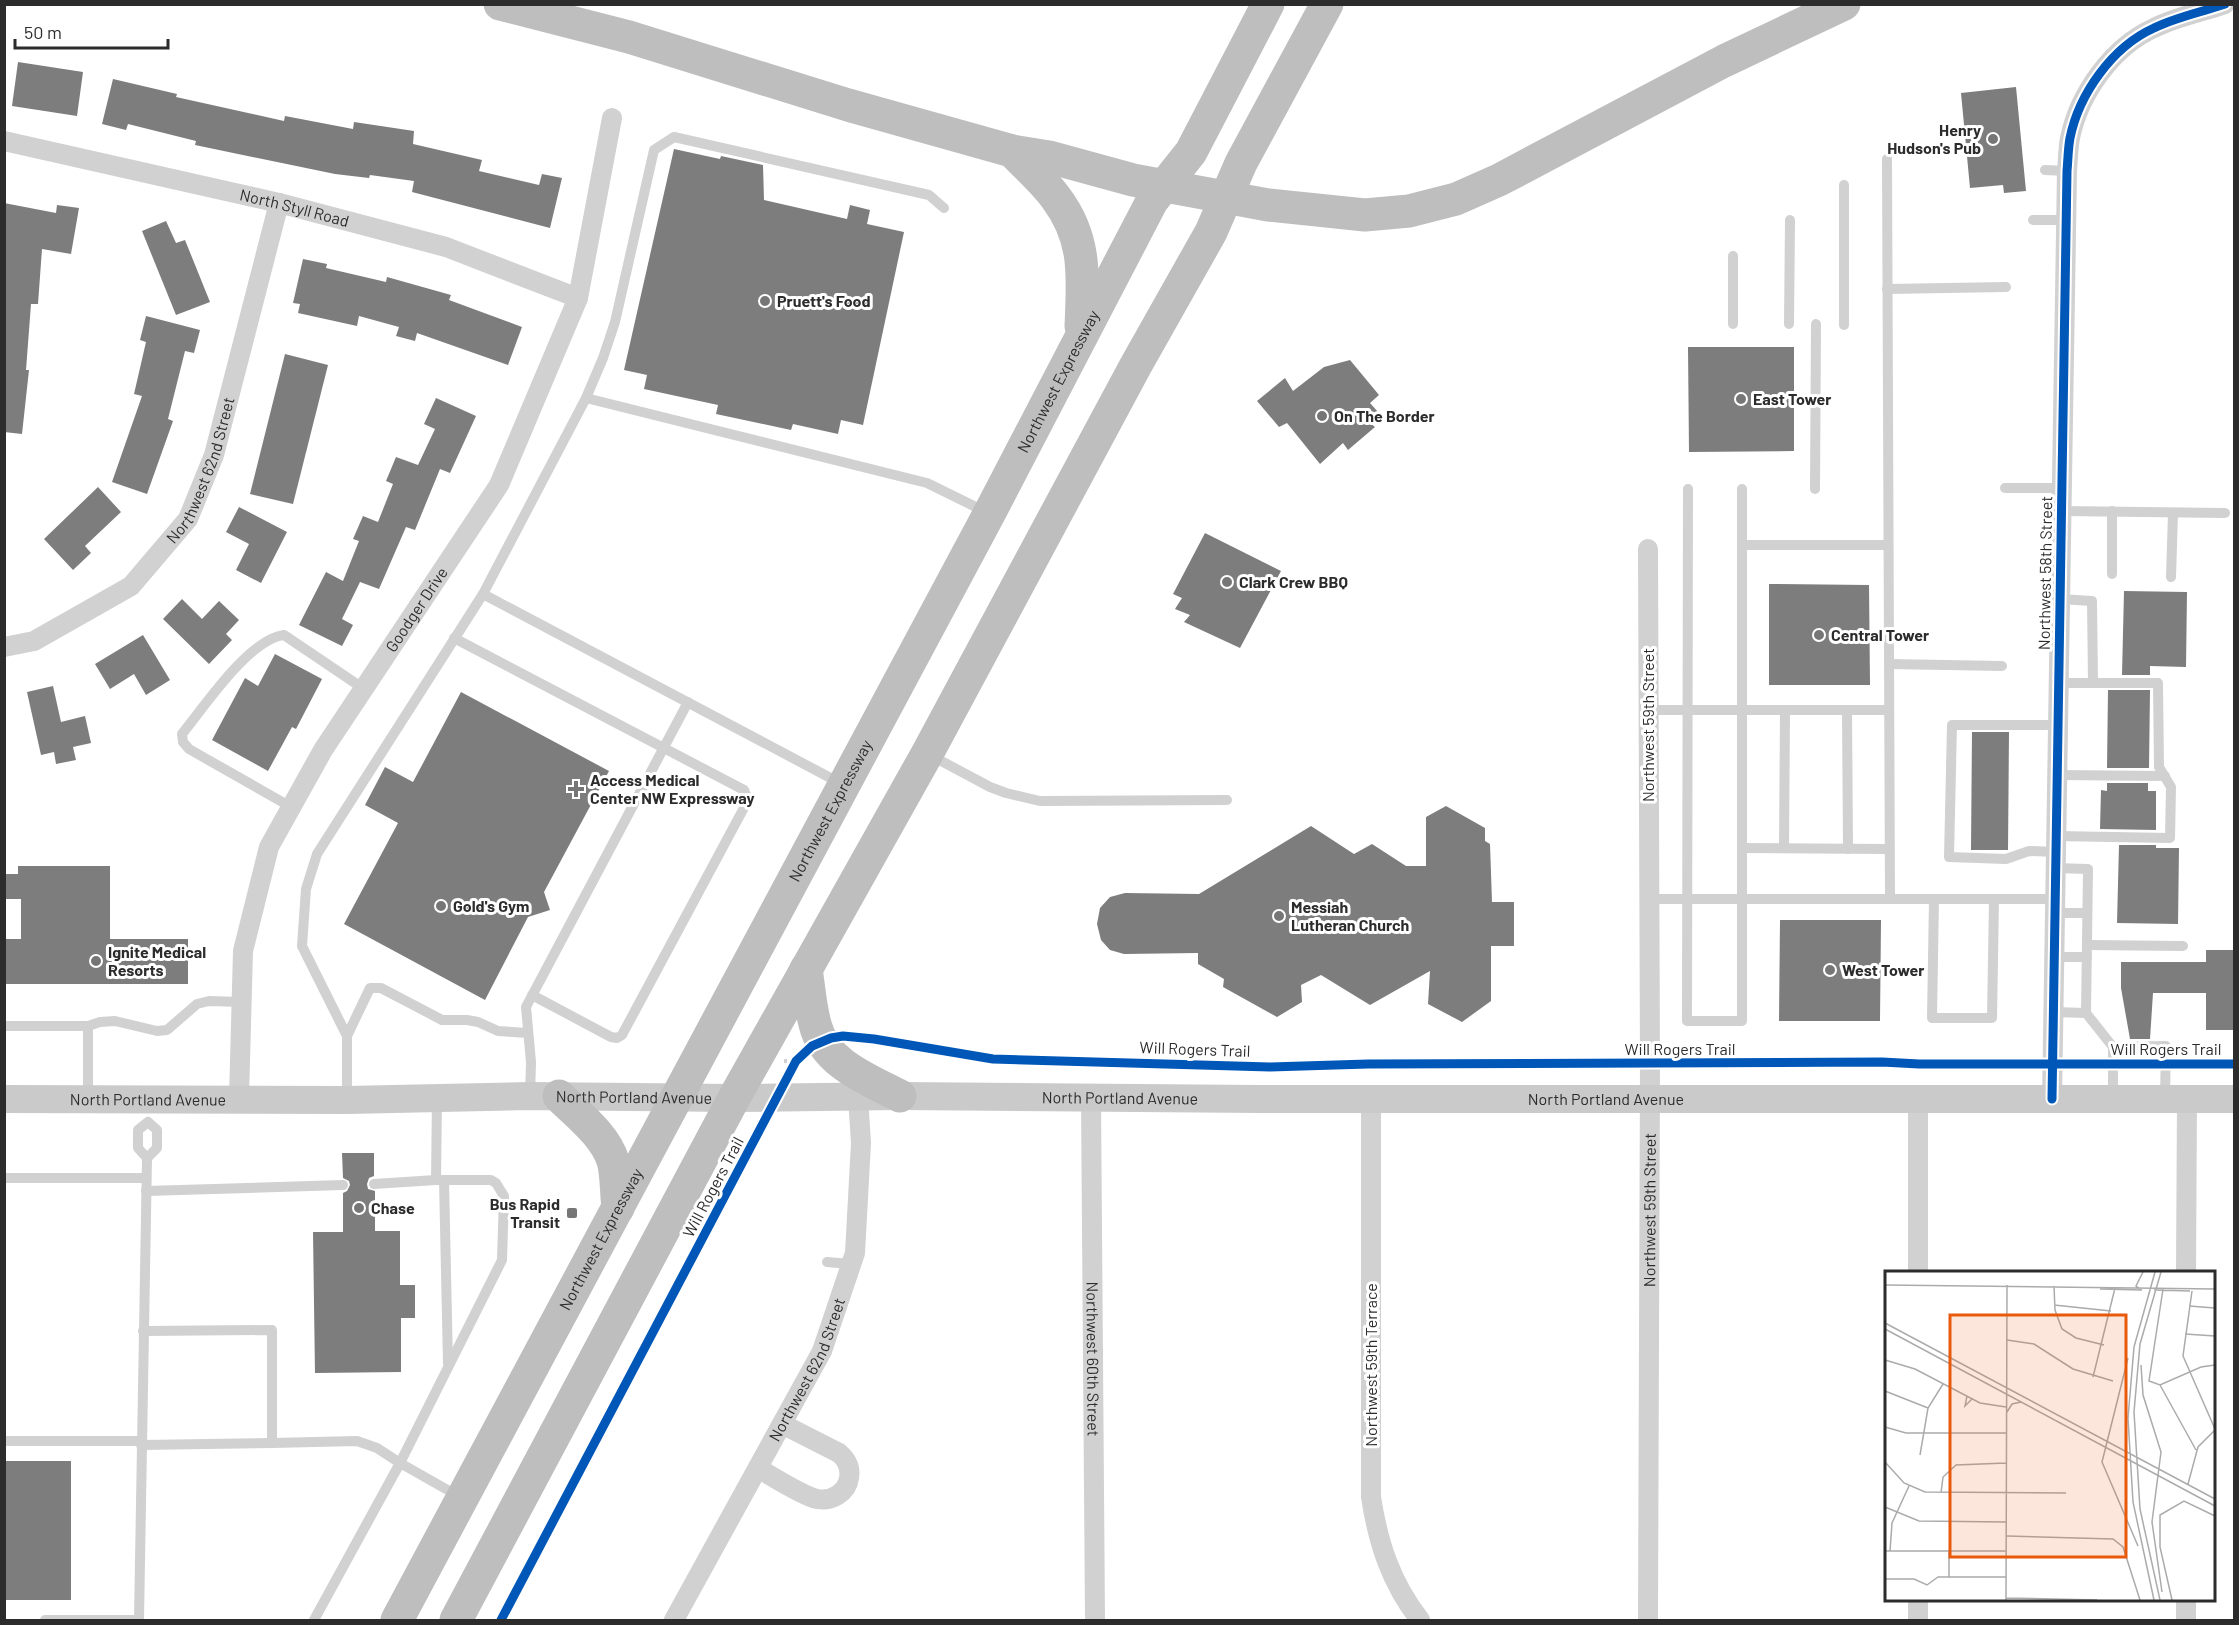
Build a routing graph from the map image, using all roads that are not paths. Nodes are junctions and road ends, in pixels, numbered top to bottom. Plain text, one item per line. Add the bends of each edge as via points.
1 (500, 4) edge
2 (1844, 4) edge
3 (2225, 4) edge
4 (1324, 11) edge
5 (1264, 13) edge
6 (612, 118) dead end
7 (4, 141) edge
8 (1012, 150) junction
9 (1887, 159) dead end
10 (2045, 170) dead end
11 (2067, 171) junction
12 (1164, 185) junction
13 (1844, 185) dead end
14 (1226, 198) junction
15 (279, 203) junction
16 (944, 208) dead end
17 (1790, 220) dead end
18 (2033, 220) dead end
19 (2067, 220) junction
20 (1733, 256) dead end
21 (2006, 287) dead end
22 (1887, 289) junction
23 (578, 298) junction
24 (1733, 324) dead end
25 (1789, 324) dead end
26 (1816, 324) dead end
27 (1844, 325) dead end
28 (1080, 336) junction
29 (586, 398) junction
30 (2005, 488) dead end
31 (2062, 488) junction
32 (1688, 489) dead end
33 (1742, 489) dead end
34 (1815, 489) dead end
35 (2061, 511) junction
36 (2112, 511) junction
37 (2173, 513) junction
38 (2224, 513) dead end
39 (989, 514) junction
40 (1742, 545) junction
41 (1888, 545) junction
42 (1648, 549) dead end
43 (2112, 574) dead end
44 (2171, 577) dead end
45 (483, 594) junction
46 (2060, 599) junction
47 (454, 638) junction
48 (4, 646) edge
49 (1889, 664) junction
50 (2002, 666) dead end
51 (2058, 683) junction
52 (2093, 683) junction
53 (364, 689) junction
54 (688, 702) junction
55 (1648, 710) junction
56 (1688, 710) junction
57 (1742, 710) junction
58 (1785, 710) junction
59 (1847, 710) junction
60 (1889, 710) junction
61 (2058, 725) junction
62 (664, 748) junction
63 (927, 754) junction
64 (2056, 775) junction
65 (2164, 776) junction
66 (843, 784) junction
67 (1227, 800) dead end
68 (291, 807) junction
69 (1742, 848) junction
70 (1784, 848) junction
71 (1848, 849) junction
72 (1890, 849) junction
73 (2055, 852) junction
74 (1649, 899) junction
75 (1687, 899) junction
76 (1742, 899) junction
77 (1890, 899) junction
78 (1934, 899) junction
79 (1994, 899) junction
80 (2055, 906) junction
81 (2087, 913) junction
82 (2087, 945) junction
83 (2183, 946) dead end
84 (2054, 957) junction
85 (2087, 957) junction
86 (806, 969) junction
87 (532, 995) junction
88 (241, 1002) junction
89 (2053, 1012) junction
90 (2086, 1013) junction
91 (4, 1026) edge
92 (87, 1026) junction
93 (528, 1033) junction
94 (347, 1036) junction
95 (2113, 1047) junction
96 (545, 1096) junction
97 (900, 1096) junction
98 (858, 1097) junction
99 (239, 1098) junction
100 (437, 1098) junction
101 (677, 1098) junction
102 (734, 1098) junction
103 (1091, 1098) junction
104 (1649, 1098) junction
105 (1918, 1098) junction
106 (4, 1099) edge
107 (88, 1099) junction
108 (1371, 1099) junction
109 (2052, 1099) junction
110 (2113, 1099) junction
111 (2176, 1099) junction
112 (2235, 1099) edge
113 (347, 1100) junction
114 (148, 1111) junction
115 (147, 1158) junction
116 (4, 1178) edge
117 (146, 1178) junction
118 (440, 1180) junction
119 (374, 1184) dead end
120 (343, 1185) dead end
121 (146, 1191) junction
122 (618, 1208) junction
123 (827, 1262) dead end
124 (851, 1264) junction
125 (1918, 1271) edge
126 (2186, 1271) edge
127 (143, 1331) junction
128 (448, 1367) junction
129 (782, 1424) junction
130 (4, 1441) edge
131 (141, 1443) junction
132 (273, 1443) junction
133 (400, 1462) junction
134 (758, 1468) junction
135 (462, 1498) junction
136 (1918, 1601) edge
137 (2186, 1601) edge
138 (45, 1620) edge
139 (139, 1620) edge
140 (314, 1620) edge
141 (397, 1620) edge
142 (456, 1620) edge
143 (674, 1620) edge
144 (1095, 1620) edge
145 (1420, 1620) edge
146 (1647, 1620) edge
147 (1918, 1620) edge
148 (2186, 1620) edge

1 - 8 highway via 629,37 848,105
2 - 14 highway via 1456,199 1409,212 1365,215
3 - 11 street, Northwest 58th Street via 2154,28 2111,60 2077,113
4 - 14 highway
5 - 12 highway, Northwest Expressway via 1191,152
6 - 23 street, Goodger Drive
7 - 15 street, North Styll Road
8 - 12 highway
8 - 28 highway via 1055,195 1069,215 1079,241 1083,269
9 - 22 lane
10 - 11 lane
11 - 19 street, Northwest 58th Street
12 - 14 highway
12 - 28 highway, Northwest Expressway
13 - 27 lane
14 - 63 highway
15 - 23 street, North Styll Road via 446,247
15 - 48 street, Northwest 62nd Street via 214,455 188,519 131,586 34,641
16 - 29 lane via 929,195 674,137 654,150 615,322
17 - 25 lane
18 - 19 lane
19 - 31 street, Northwest 58th Street
20 - 24 lane
21 - 22 lane
22 - 41 lane
23 - 53 street, Goodger Drive via 500,485
26 - 34 lane
28 - 39 highway, Northwest Expressway
29 - 39 lane via 927,483
29 - 45 lane
30 - 31 lane
31 - 35 street, Northwest 58th Street
32 - 56 lane
33 - 40 lane
35 - 36 lane
35 - 46 street, Northwest 58th Street
36 - 37 lane
36 - 43 lane
37 - 38 lane
37 - 44 lane
39 - 66 highway, Northwest Expressway
40 - 41 lane
40 - 57 lane
41 - 49 lane
42 - 55 street, Northwest 59th Street
45 - 47 lane
45 - 54 lane
46 - 51 street, Northwest 58th Street
46 - 52 lane via 2092,600
47 - 62 lane
47 - 94 lane via 317,854 306,889 302,946
49 - 50 lane
49 - 60 lane
51 - 52 lane
51 - 61 street, Northwest 58th Street
52 - 65 lane via 2158,683 2159,767
53 - 68 street, Goodger Drive
53 - 68 lane via 284,635 272,636 228,676 182,734 189,749
54 - 62 lane
54 - 66 lane
55 - 56 lane
55 - 74 street, Northwest 59th Street
56 - 57 lane
56 - 75 lane
57 - 58 lane
57 - 69 lane
58 - 59 lane
58 - 70 lane
59 - 60 lane
59 - 71 lane
60 - 72 lane
61 - 64 street, Northwest 58th Street
61 - 73 lane via 1952,725 1949,857 2006,859 2029,851
62 - 87 lane
62 - 87 lane via 744,790 746,804 725,845 622,1035 611,1037
63 - 67 lane via 990,787 1041,801
63 - 86 highway
64 - 65 lane
64 - 73 street, Northwest 58th Street
65 - 73 lane via 2171,788 2170,838
66 - 101 highway, Northwest Expressway
68 - 88 street, Goodger Drive via 269,847 243,951
69 - 70 lane
69 - 76 lane
70 - 71 lane
71 - 72 lane
72 - 77 lane
73 - 80 street, Northwest 58th Street
73 - 81 lane via 2088,869
74 - 75 lane
74 - 104 street, Northwest 59th Street
75 - 76 lane
75 - 76 lane via 1687,1022 1742,1021
76 - 77 lane
77 - 78 lane
78 - 79 lane
78 - 79 lane via 1932,1018 1992,1018
79 - 80 lane
80 - 81 lane
80 - 84 street, Northwest 58th Street
81 - 82 lane
82 - 83 lane
82 - 85 lane
84 - 85 lane
84 - 89 street, Northwest 58th Street
85 - 90 lane
86 - 97 highway via 815,1025 822,1042 846,1067
86 - 102 highway
87 - 93 lane via 526,1007
88 - 92 lane via 197,1004 167,1030 115,1021
88 - 99 street, Goodger Drive
89 - 90 lane
89 - 109 street, Northwest 58th Street
90 - 95 lane
91 - 92 lane
92 - 107 lane
93 - 94 lane via 498,1031 467,1020 442,1020 381,988 370,988
93 - 96 lane via 531,1062
94 - 113 lane
95 - 110 lane
95 - 111 lane via 2166,1046
96 - 100 main road, North Portland Avenue
96 - 101 main road, North Portland Avenue
96 - 122 highway via 597,1134 609,1149
97 - 98 main road, North Portland Avenue
97 - 103 main road, North Portland Avenue
98 - 102 main road, North Portland Avenue
98 - 124 street, Northwest 62nd Street via 861,1143 855,1253
99 - 113 main road, North Portland Avenue
99 - 114 main road, North Portland Avenue
100 - 113 main road, North Portland Avenue
100 - 118 lane
101 - 102 main road, North Portland Avenue
101 - 122 highway, Northwest Expressway
102 - 142 highway
103 - 108 main road, North Portland Avenue
103 - 144 street, Northwest 60th Street
104 - 105 main road, North Portland Avenue
104 - 108 main road, North Portland Avenue
104 - 146 street, Northwest 59th Street
105 - 109 main road, North Portland Avenue
105 - 125 street
106 - 107 main road, North Portland Avenue
107 - 114 main road, North Portland Avenue
108 - 145 street, Northwest 59th Terrace via 1371,1497 1376,1533 1387,1567
109 - 110 main road, North Portland Avenue
110 - 111 main road, North Portland Avenue
111 - 112 main road, North Portland Avenue
111 - 126 street
114 - 115 lane via 138,1130 138,1148
114 - 115 lane via 157,1130 157,1148
115 - 117 lane
116 - 117 lane
117 - 121 lane
118 - 119 lane
118 - 128 lane
118 - 128 lane via 491,1180 504,1196 502,1260
120 - 121 lane
121 - 127 lane
122 - 135 highway, Northwest Expressway
123 - 124 lane
124 - 129 street, Northwest 62nd Street via 822,1351
127 - 131 lane
127 - 132 lane via 273,1330
128 - 133 lane
129 - 134 street, Northwest 62nd Street
129 - 134 street via 845,1458 849,1467 846,1488 828,1499 816,1499
130 - 131 lane
131 - 132 lane
131 - 139 lane
132 - 133 lane via 357,1441
133 - 135 lane
133 - 140 lane
134 - 143 street, Northwest 62nd Street
135 - 141 highway, Northwest Expressway
136 - 147 street
137 - 148 street
138 - 139 lane

